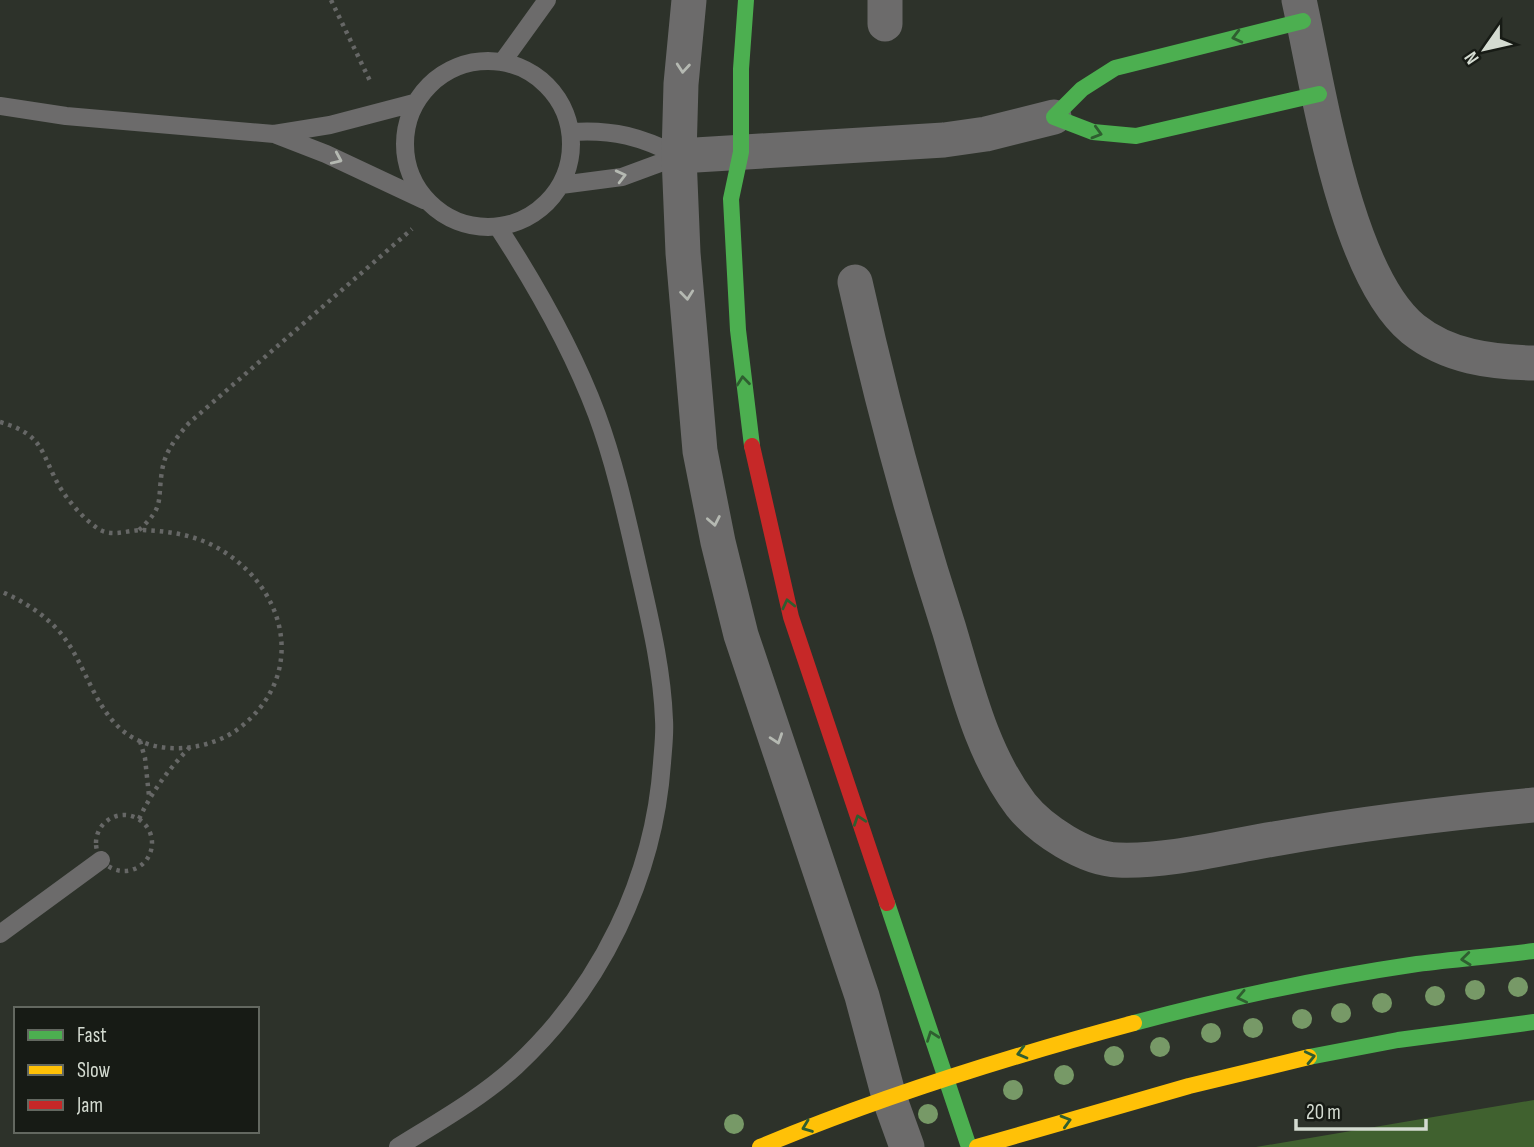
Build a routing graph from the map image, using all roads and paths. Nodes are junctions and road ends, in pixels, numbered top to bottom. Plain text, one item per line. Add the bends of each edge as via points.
1 (331, 0) edge
2 (547, 0) edge
3 (689, 0) edge
4 (746, 0) edge
5 (1301, 10) edge
6 (503, 61) junction
7 (1320, 94) junction
8 (414, 103) junction
9 (0, 106) edge
10 (385, 112) junction
11 (1054, 117) junction
12 (571, 132) junction
13 (274, 134) junction
14 (741, 152) junction
15 (679, 156) junction
16 (561, 185) junction
17 (432, 205) junction
18 (498, 228) junction
19 (855, 282) dead end
20 (1534, 363) edge
21 (0, 422) edge
22 (139, 530) junction
23 (0, 591) edge
24 (140, 741) junction
25 (190, 747) junction
26 (149, 797) junction
27 (1534, 805) edge
28 (139, 819) dead end
29 (101, 860) dead end
30 (0, 934) edge
31 (1534, 951) edge
32 (1534, 1022) edge
33 (946, 1077) junction
34 (889, 1097) junction
35 (398, 1147) edge
36 (760, 1147) edge
37 (907, 1147) edge
38 (968, 1147) edge
39 (977, 1147) edge

1 - 10 path
2 - 6 lane
3 -> 15 street
4 - 14 street
5 - 7 street
5 -> 11 street via 1115,68 1083,86
6 - 8 lane via 477,61 452,68 430,83
6 - 12 lane via 528,70 548,86 563,107
11 -> 7 street via 1110,137 1136,136
7 - 20 street via 1349,213 1376,279 1394,308 1413,329 1467,356
8 - 10 lane
8 - 17 lane via 406,128 405,154 412,179
9 - 13 lane
10 - 13 lane
11 - 14 street via 944,140
12 - 15 lane via 627,134
12 - 16 lane via 571,159
13 -> 17 lane
14 - 15 street
33 -> 14 street via 791,617 749,435 737,330 731,200
16 -> 15 lane via 622,177
15 -> 34 street via 700,451 718,542 741,635 862,996
16 - 18 lane via 545,205 524,220
17 - 18 lane via 472,226
17 - 22 path via 189,424 171,444 162,470 161,498 154,516
18 - 35 lane via 537,287 570,350 619,483 656,645 664,722 659,799 642,874 610,945 568,1010 515,1066
19 - 27 street via 916,525 981,731 1022,807 1056,836 1091,855 1118,860 1181,855 1441,813
21 - 22 path via 23,430 40,444 61,488 99,530 118,534
22 - 25 path via 175,532 220,550 265,590 279,619 280,661 275,682 259,709 213,743
23 - 24 path via 32,607 58,630 111,720
24 - 25 path via 164,748
24 - 26 path
25 - 26 path
26 - 28 path
29 - 30 lane
31 -> 33 street via 1299,984 1168,1014
39 -> 32 street via 1204,1082 1318,1055
33 - 34 street
33 - 38 street
34 -> 36 street
34 - 37 street

